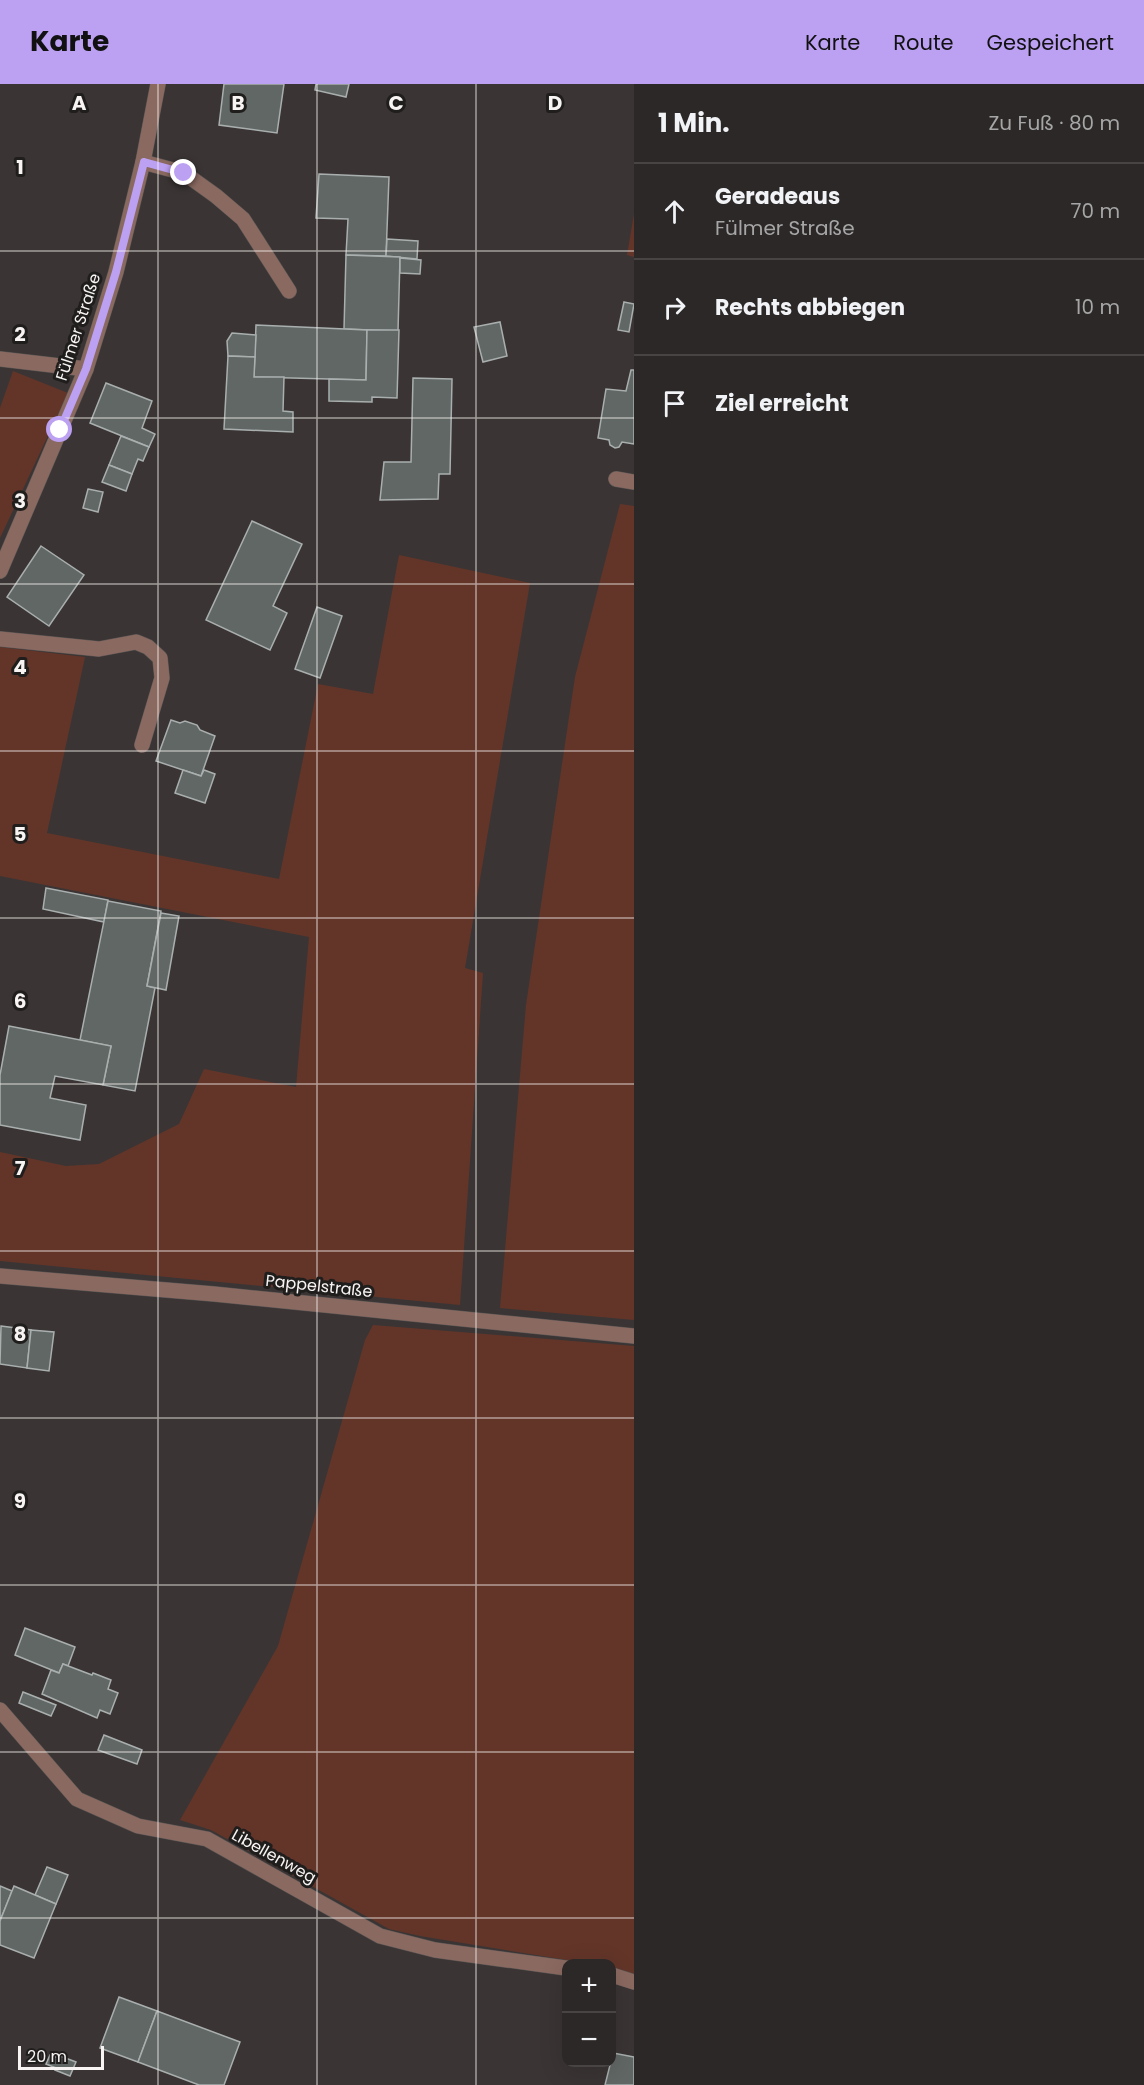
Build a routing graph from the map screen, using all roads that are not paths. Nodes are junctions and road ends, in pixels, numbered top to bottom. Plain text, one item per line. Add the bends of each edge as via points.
1 (158, 84) edge
2 (144, 162) junction
3 (290, 291) dead end
4 (0, 359) edge
5 (86, 369) junction
6 (616, 479) dead end
7 (634, 482) edge
8 (0, 571) edge
9 (0, 639) edge
10 (142, 746) dead end
11 (0, 1276) edge
12 (634, 1336) edge
13 (0, 1710) edge
14 (562, 1967) edge
15 (616, 1976) edge
16 (634, 1982) edge

1 - 2 street, Fülmer Straße
2 - 3 street via 184,173 243,219
2 - 5 street, Fülmer Straße
4 - 5 street
5 - 8 street, Fülmer Straße
6 - 7 street
9 - 10 street via 99,649 136,642 148,647 160,658 162,678
11 - 12 street, Pappelstraße via 214,1293
13 - 14 street, Libellenweg via 77,1798 138,1826 207,1839 380,1936 435,1950
15 - 16 street

